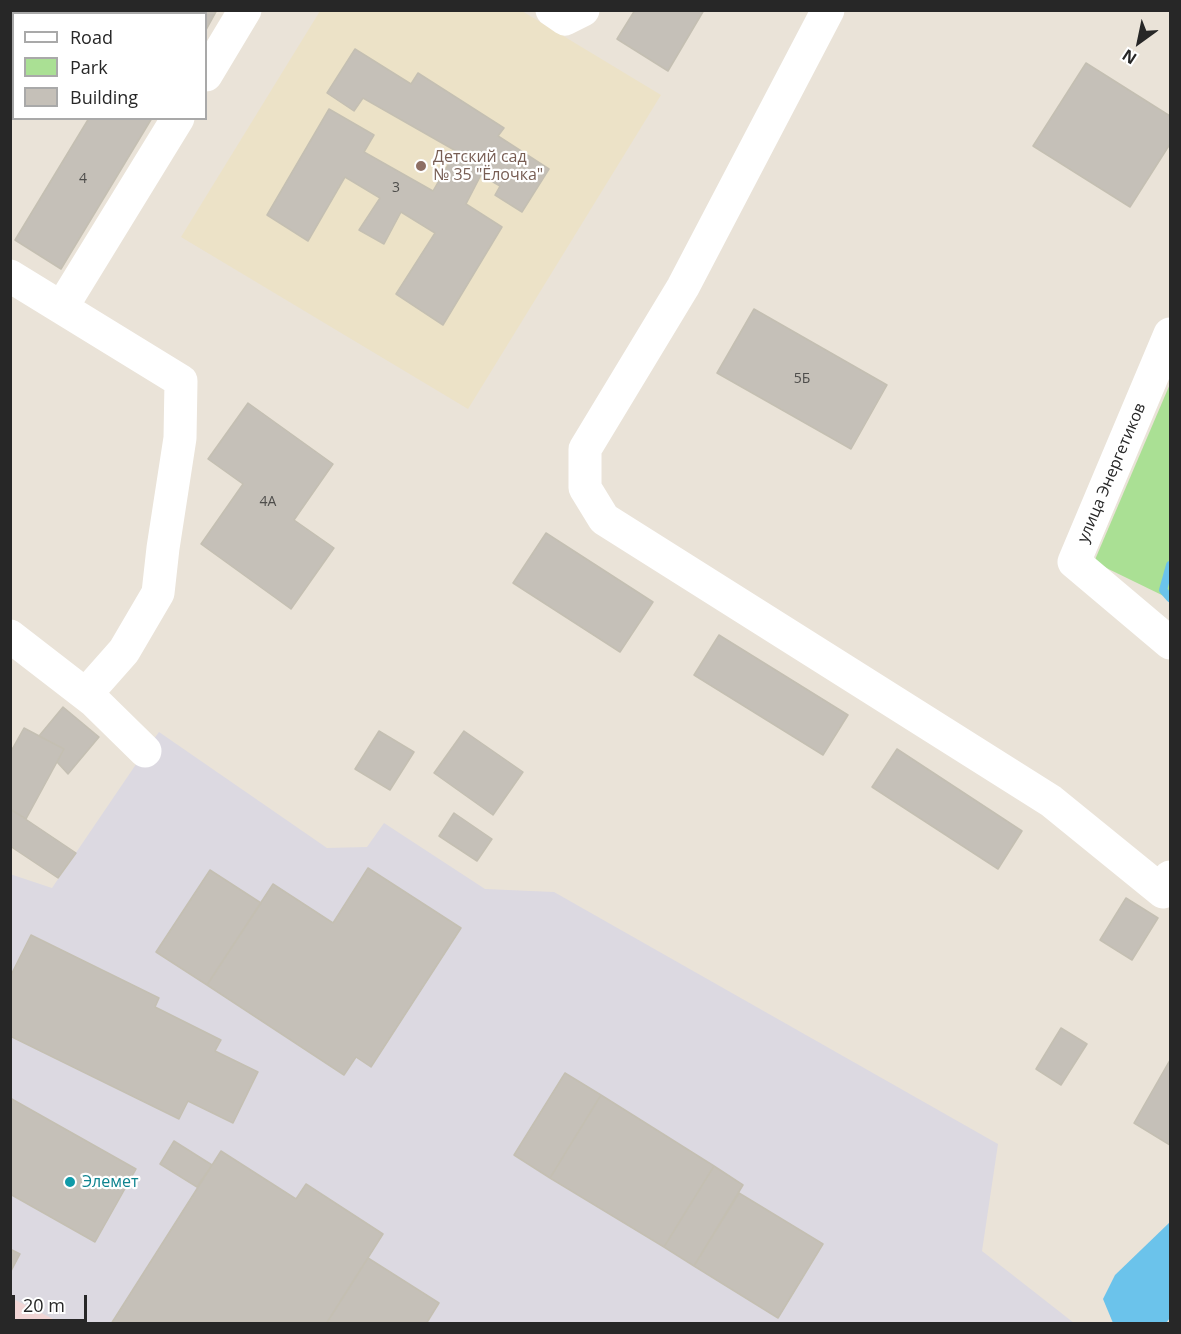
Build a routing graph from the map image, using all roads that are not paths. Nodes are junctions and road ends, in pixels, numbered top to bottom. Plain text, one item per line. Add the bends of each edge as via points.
1 (245, 10) edge
2 (552, 10) edge
3 (584, 10) edge
4 (828, 10) edge
5 (207, 73) edge
6 (177, 120) edge
7 (10, 276) edge
8 (62, 307) junction
9 (1170, 334) edge
10 (10, 636) edge
11 (1170, 644) edge
12 (86, 694) junction
13 (145, 751) dead end
14 (1167, 885) edge

1 - 5 street
2 - 3 street via 565,19
4 - 14 street via 683,286 585,449 585,488 604,519 1051,801
6 - 8 street
7 - 8 street
8 - 12 street via 181,381 180,438 158,593 124,651
9 - 11 street, улица Энергетиков via 1074,562
10 - 12 street
12 - 13 street

